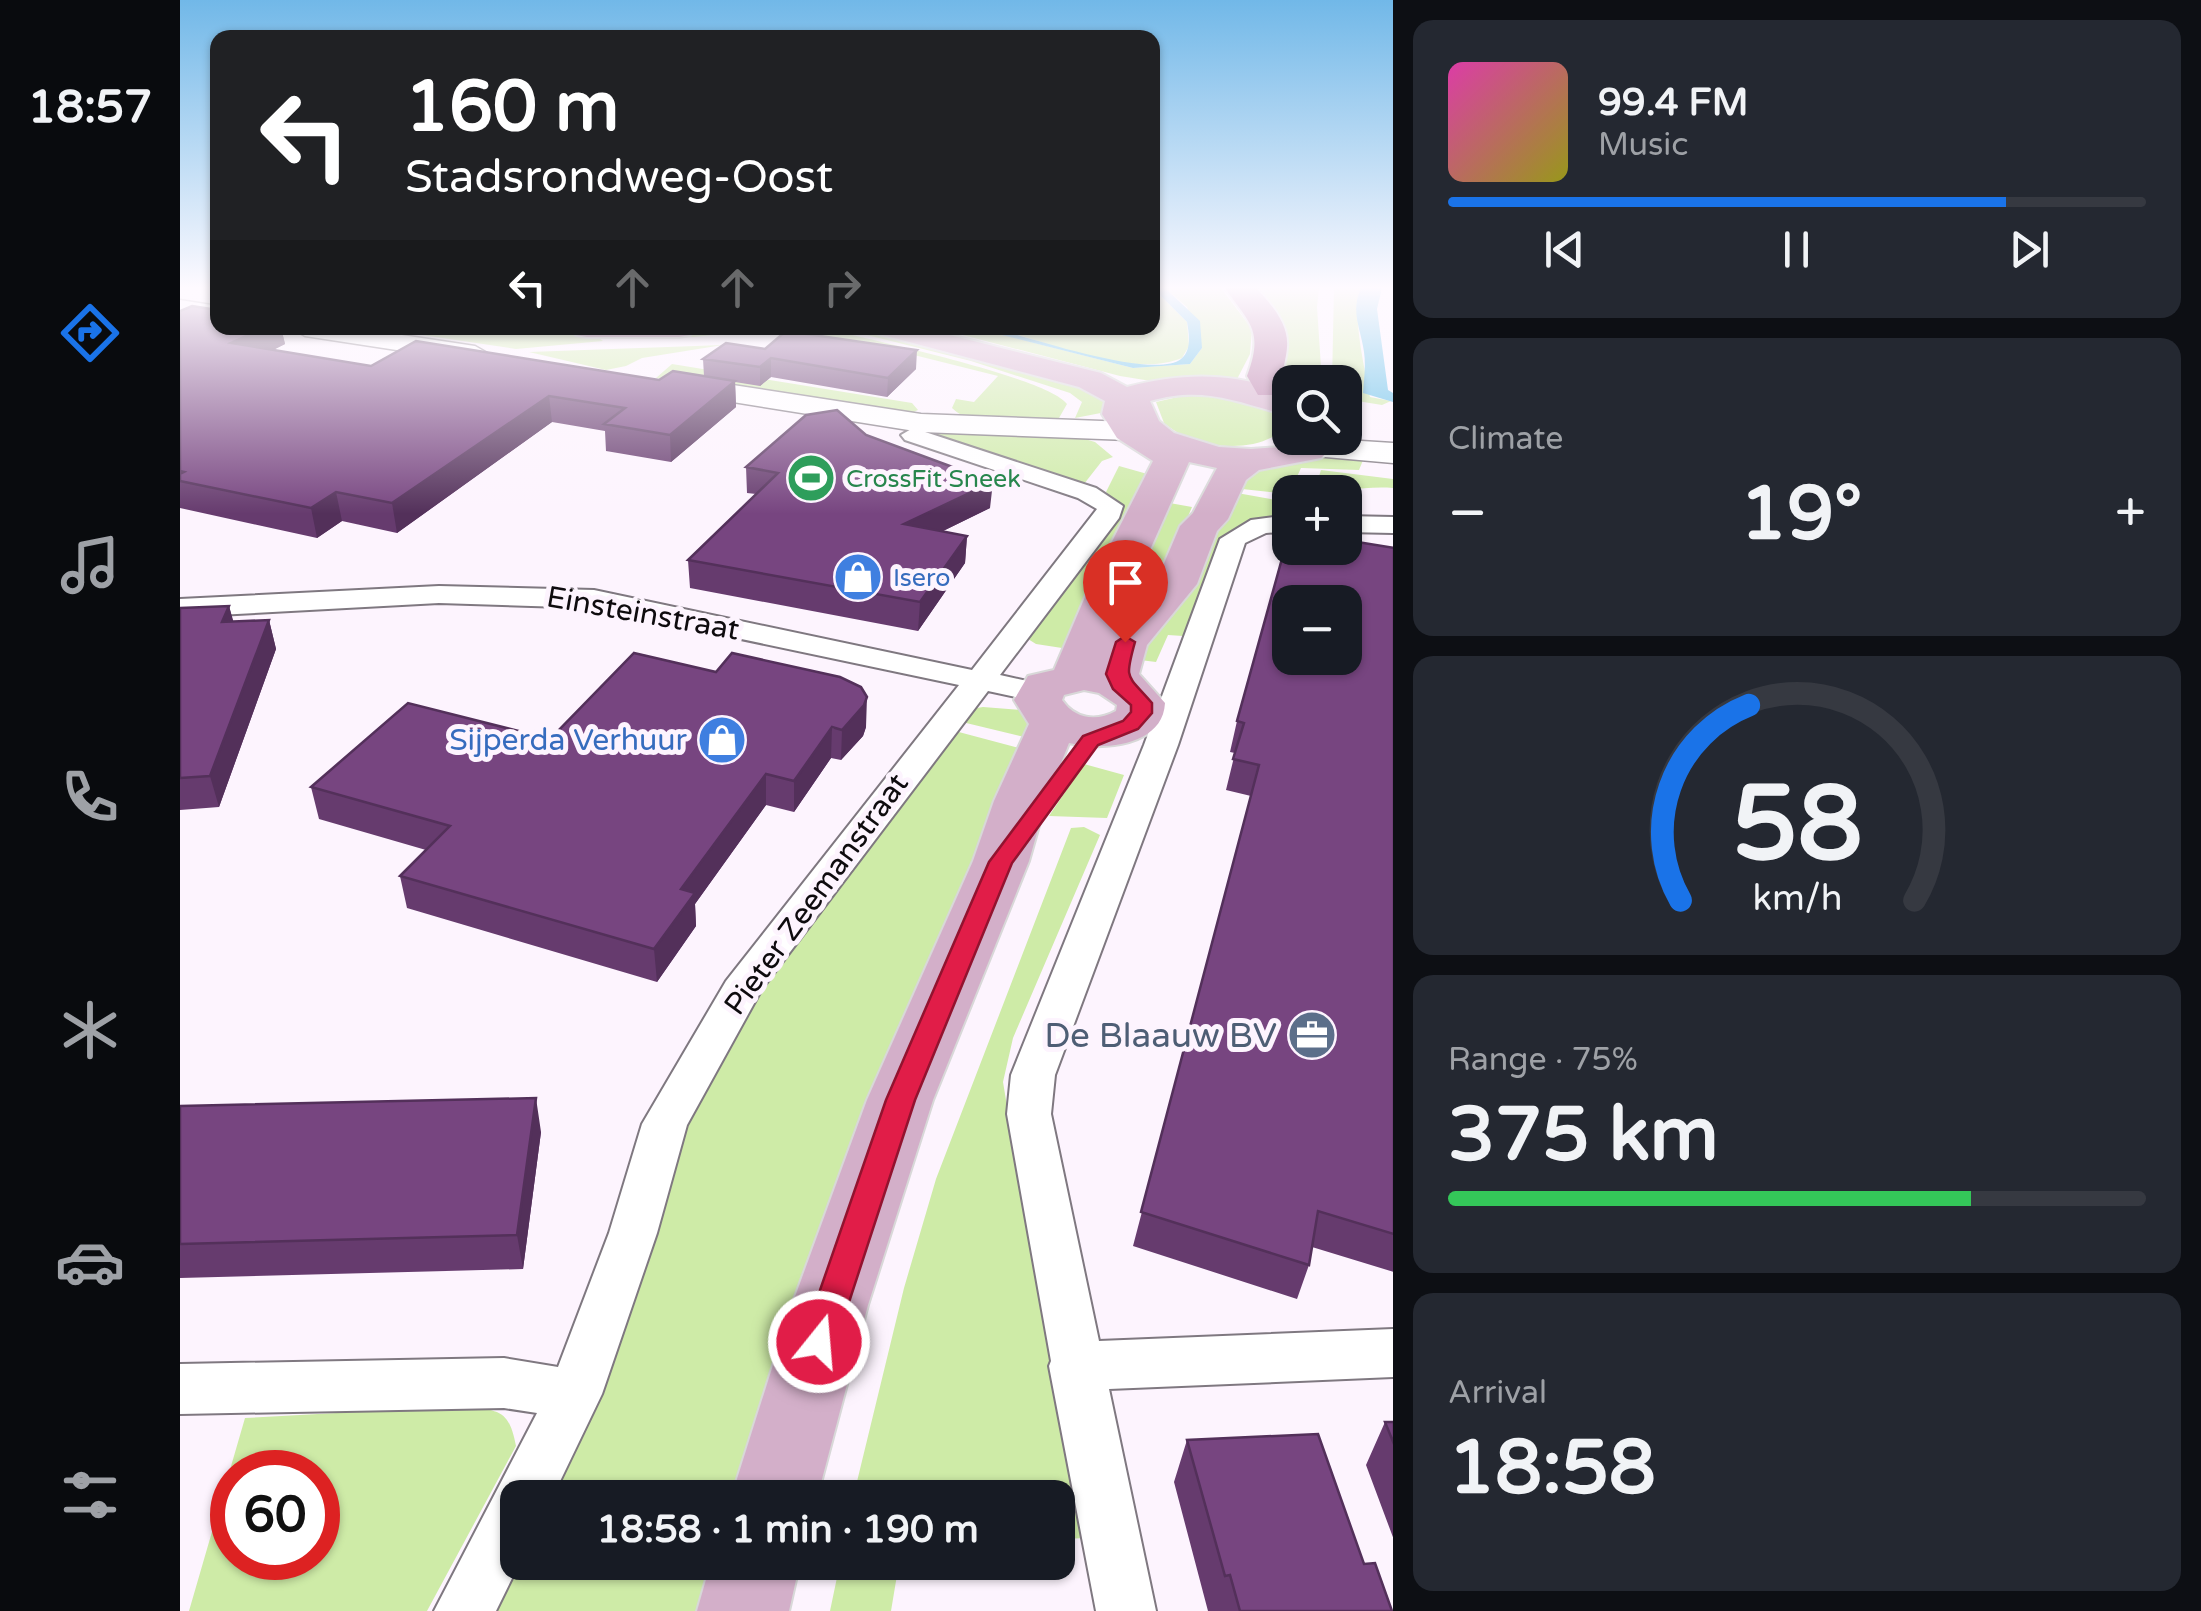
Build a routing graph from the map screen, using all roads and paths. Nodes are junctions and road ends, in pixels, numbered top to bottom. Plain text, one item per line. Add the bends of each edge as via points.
1 (1029, 363) edge
2 (1063, 363) edge
3 (648, 381) edge
4 (1160, 388) junction
5 (1272, 388) edge
6 (1134, 422) junction
7 (913, 435) dead end
8 (1362, 435) edge
9 (1393, 435) edge
10 (1362, 445) edge
11 (1393, 454) edge
12 (1286, 455) edge
13 (1236, 460) junction
14 (1362, 524) edge
15 (1393, 524) edge
16 (1272, 525) edge
17 (1217, 532) junction
18 (180, 608) edge
19 (980, 680) junction
20 (1079, 701) junction
21 (1393, 1353) edge
22 (1075, 1366) junction
23 (180, 1389) edge
24 (575, 1394) junction
25 (531, 1480) edge
26 (779, 1480) edge
27 (500, 1541) edge
28 (751, 1580) edge
29 (464, 1611) edge
30 (743, 1611) edge
31 (1126, 1611) edge

1 - 6 main road via 1075,378
2 - 4 main road
3 - 6 street via 922,423
4 - 5 main road
4 - 6 main road
6 - 13 main road via 1178,446
6 - 20 main road via 1172,460 1112,583
7 - 19 street, Pieter Zeemanstraat via 1110,506
8 - 9 street
10 - 11 street
12 - 13 main road
13 - 17 main road via 1209,519
14 - 15 street
16 - 17 street
17 - 20 main road via 1134,627 1116,674
17 - 22 street via 1161,745 1033,1076 1029,1114
18 - 19 street, Einsteinstraat via 557,595
19 - 20 street, Einsteinstraat
19 - 24 street, Pieter Zeemanstraat via 746,981 708,1044 665,1124
20 - 26 main road via 1090,740 1001,862 932,1017 830,1305
21 - 22 street
22 - 31 street
23 - 24 street via 504,1383
24 - 25 street, Pieter Zeemanstraat
27 - 29 street
28 - 30 main road

